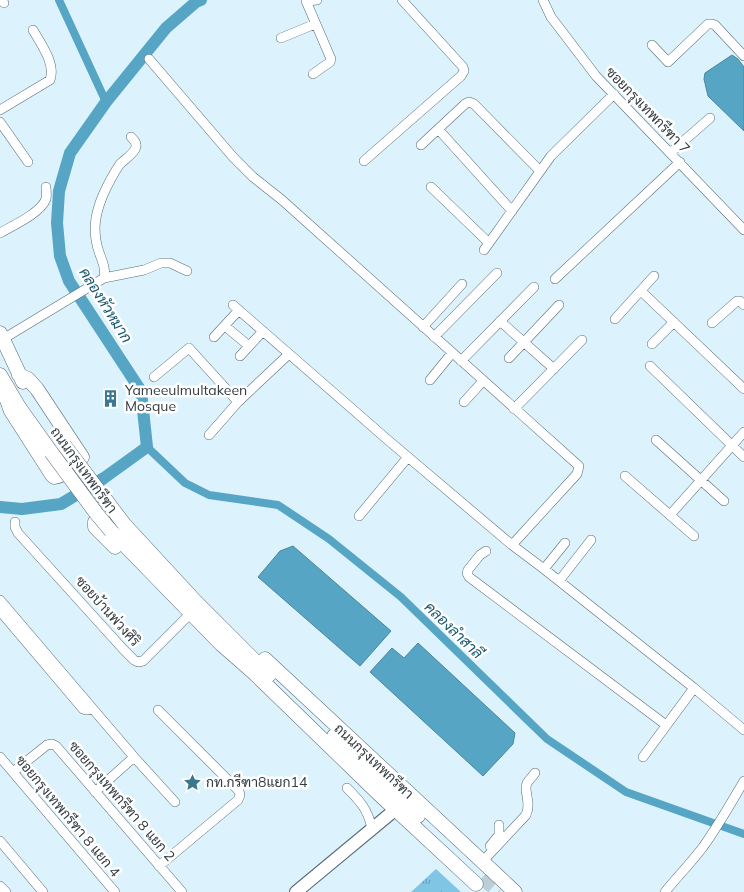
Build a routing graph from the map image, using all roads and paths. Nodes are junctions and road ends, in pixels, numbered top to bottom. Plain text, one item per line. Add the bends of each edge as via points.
1 (318, 0) edge
2 (402, 0) edge
3 (543, 0) edge
4 (315, 24) junction
5 (33, 30) dead end
6 (281, 38) dead end
7 (652, 45) dead end
8 (744, 56) edge
9 (149, 59) dead end
10 (313, 74) dead end
11 (614, 94) junction
12 (0, 110) edge
13 (710, 118) dead end
14 (0, 122) edge
15 (438, 129) junction
16 (131, 137) dead end
17 (421, 145) dead end
18 (670, 152) junction
19 (364, 161) dead end
20 (28, 162) dead end
21 (680, 162) junction
22 (540, 171) junction
23 (46, 187) dead end
24 (431, 187) dead end
25 (512, 211) junction
26 (744, 230) edge
27 (0, 233) edge
28 (187, 271) dead end
29 (497, 273) dead end
30 (654, 276) dead end
31 (104, 278) junction
32 (555, 279) dead end
33 (462, 284) dead end
34 (534, 287) dead end
35 (641, 291) junction
36 (559, 305) dead end
37 (744, 305) edge
38 (615, 319) dead end
39 (500, 321) junction
40 (674, 322) junction
41 (712, 323) dead end
42 (225, 326) junction
43 (423, 327) junction
44 (263, 331) junction
45 (1, 336) edge
46 (214, 337) dead end
47 (434, 337) junction
48 (582, 340) dead end
49 (524, 342) junction
50 (652, 344) dead end
51 (249, 346) junction
52 (452, 353) junction
53 (290, 354) junction
54 (240, 356) dead end
55 (509, 358) dead end
56 (461, 362) junction
57 (650, 366) dead end
58 (554, 369) junction
59 (19, 375) junction
60 (154, 377) dead end
61 (430, 380) dead end
62 (3, 381) edge
63 (483, 381) junction
64 (744, 389) edge
65 (238, 402) junction
66 (464, 402) dead end
67 (514, 409) junction
68 (744, 432) edge
69 (209, 435) dead end
70 (656, 440) dead end
71 (732, 445) junction
72 (408, 457) junction
73 (744, 457) edge
74 (625, 476) dead end
75 (701, 480) junction
76 (724, 501) dead end
77 (670, 515) junction
78 (359, 516) dead end
79 (15, 522) dead end
80 (694, 536) dead end
81 (591, 540) dead end
82 (565, 543) dead end
83 (512, 545) junction
84 (486, 551) dead end
85 (544, 569) junction
86 (560, 581) junction
87 (0, 600) edge
88 (192, 609) junction
89 (0, 610) edge
90 (226, 640) junction
91 (694, 688) junction
92 (93, 709) junction
93 (158, 710) dead end
94 (666, 725) junction
95 (744, 730) edge
96 (134, 757) junction
97 (643, 757) dead end
98 (0, 758) edge
99 (13, 772) junction
100 (535, 774) dead end
101 (744, 781) edge
102 (347, 788) dead end
103 (96, 792) junction
104 (176, 802) dead end
105 (390, 814) junction
106 (500, 825) dead end
107 (372, 829) junction
108 (0, 841) edge
109 (159, 866) junction
110 (479, 878) edge
111 (0, 886) edge
112 (6, 892) edge
113 (43, 892) edge
114 (115, 892) edge
115 (182, 892) edge
116 (296, 892) edge
117 (500, 892) edge
118 (515, 892) edge
119 (665, 892) edge

1 - 4 street via 306,1
2 - 19 street via 463,66 464,72
3 - 11 street, ซอยกรุงเทพกรีฑา 7 via 551,17 596,76
4 - 6 street
4 - 10 street via 332,58
5 - 12 street via 47,55 51,78
7 - 8 street via 668,62 708,24 712,24
9 - 43 street via 243,168
11 - 18 street, ซอยกรุงเทพกรีฑา 7
11 - 22 street
13 - 18 street
14 - 20 street
15 - 17 street
15 - 22 street via 465,104 474,104
15 - 25 street
16 - 31 street via 137,146 109,182 94,221
18 - 21 street, ซอยกรุงเทพกรีฑา 7
21 - 26 street, ซอยกรุงเทพกรีฑา 7
21 - 32 street
22 - 25 street
23 - 27 street via 46,199 40,208
24 - 25 street via 486,246
28 - 31 street via 170,263 161,263
29 - 47 street
30 - 35 street
31 - 45 street
33 - 43 street
34 - 39 street
35 - 38 street
35 - 40 street
36 - 49 street
37 - 41 street via 737,301
39 - 49 street
39 - 56 street
40 - 50 street
40 - 64 street
42 - 44 street via 236,308
42 - 46 street
42 - 51 street
43 - 47 street
44 - 51 street
44 - 53 street
45 - 59 main road, ถนนกรุงเทพกรีฑา
47 - 52 street
48 - 58 street
49 - 55 street
49 - 58 street
51 - 54 street
52 - 56 street
52 - 61 street
53 - 65 street
53 - 72 street
56 - 63 street
57 - 71 street
58 - 67 street
59 - 62 main road via 28,379 36,389 82,457 60,476 52,475 11,411
59 - 88 main road, ถนนกรุงเทพกรีฑา, bridge via 64,445
60 - 65 street via 189,348
62 - 88 main road, ถนนกรุงเทพกรีฑา, bridge via 50,452 111,531
63 - 66 street
63 - 67 street
65 - 69 street
67 - 83 street via 579,466 577,474
68 - 71 street
70 - 75 street
71 - 73 street
71 - 75 street
72 - 78 street
72 - 83 street
74 - 77 street
75 - 76 street
75 - 77 street
77 - 80 street
79 - 88 street, ซอยบ้านพ่วงศิริ via 18,533 138,662 143,661
81 - 86 street
82 - 85 street
83 - 85 street
84 - 94 street via 468,570 469,577
85 - 86 street
86 - 91 street
87 - 92 street
88 - 88 main road via 177,610 94,527 96,522 119,509 194,588
88 - 90 main road, ถนนกรุงเทพกรีฑา
89 - 92 street via 83,709
90 - 105 main road, ถนนกรุงเทพกรีฑา via 226,656
90 - 110 main road, ถนนกรุงเทพกรีฑา via 260,666
90 - 110 main road, ถนนกรุงเทพกรีฑา via 242,637
91 - 94 street
91 - 95 street
92 - 96 street
93 - 109 street via 240,795
94 - 97 street
96 - 103 street
96 - 104 street
98 - 99 street, ซอยกรุงเทพกรีฑา 8 แยก 4
99 - 103 street, ซอยกรุงเทพกรีฑา 8 แยก 2 via 47,744 52,744
99 - 114 street, ซอยกรุงเทพกรีฑา 8 แยก 4
100 - 110 street via 526,786 530,806 526,815
101 - 119 street via 714,831
102 - 107 street via 364,807
103 - 109 street, ซอยกรุงเทพกรีฑา 8 แยก 2
105 - 107 street
105 - 110 main road, ถนนกรุงเทพกรีฑา
106 - 110 street via 499,835
107 - 116 street
108 - 113 street
109 - 115 street, ซอยกรุงเทพกรีฑา 8 แยก 2
110 - 117 main road via 500,883
110 - 118 main road, ถนนกรุงเทพกรีฑา
111 - 112 street

